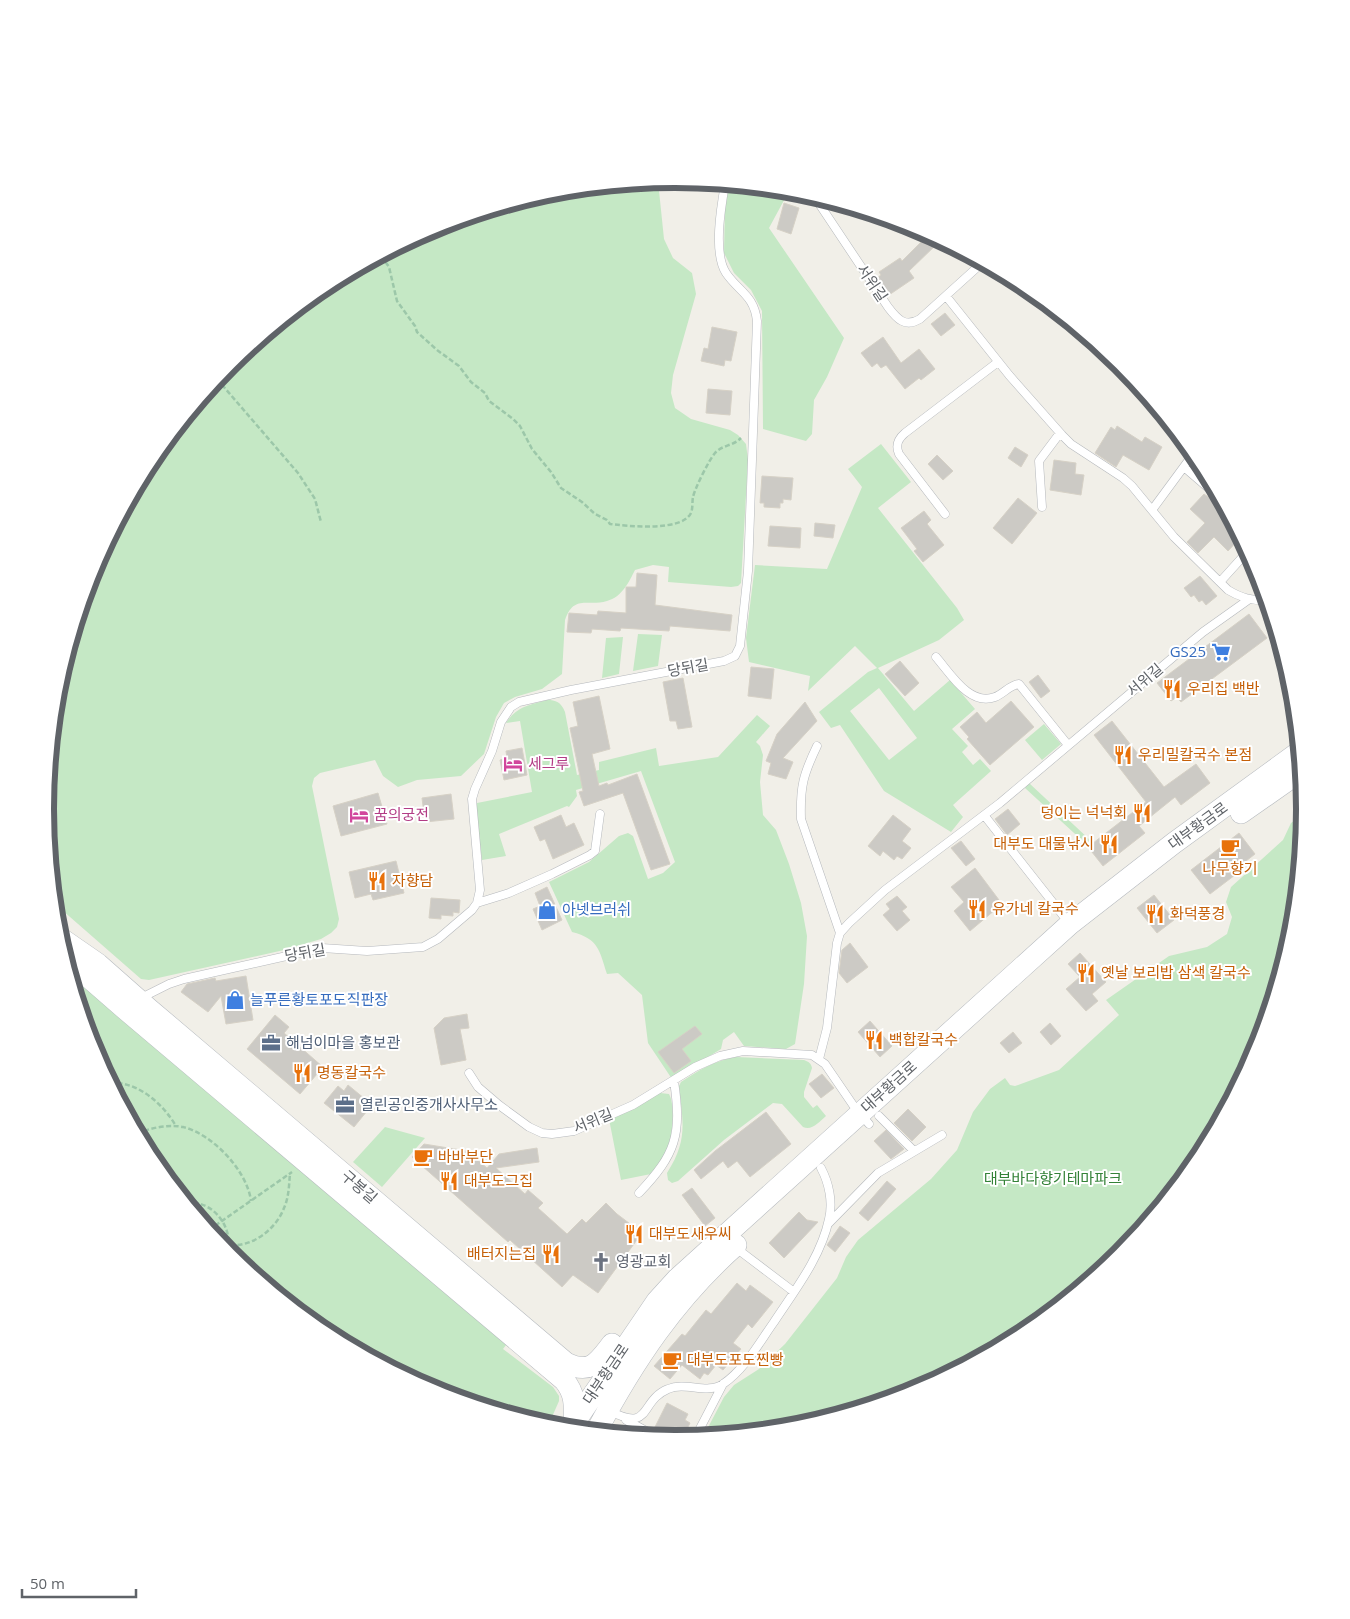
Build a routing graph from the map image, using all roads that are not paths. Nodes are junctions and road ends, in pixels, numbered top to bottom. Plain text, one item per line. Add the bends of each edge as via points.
1 (724, 191) edge
2 (820, 205) edge
3 (978, 267) edge
4 (946, 296) junction
5 (998, 362) junction
6 (1060, 433) junction
7 (1189, 460) edge
8 (1184, 467) junction
9 (1204, 484) edge
10 (1042, 508) dead end
11 (1152, 510) junction
12 (945, 514) dead end
13 (1242, 557) edge
14 (1220, 582) junction
15 (1248, 600) junction
16 (1259, 600) edge
17 (936, 657) dead end
18 (1068, 745) junction
19 (817, 746) dead end
20 (1294, 756) edge
21 (1295, 775) edge
22 (600, 814) dead end
23 (984, 815) junction
24 (477, 903) junction
25 (1070, 924) junction
26 (840, 932) junction
27 (69, 945) edge
28 (73, 961) edge
29 (132, 1004) junction
30 (819, 1059) junction
31 (469, 1073) dead end
32 (674, 1081) junction
33 (869, 1118) junction
34 (942, 1134) dead end
35 (913, 1150) junction
36 (821, 1168) junction
37 (639, 1193) dead end
38 (828, 1225) junction
39 (734, 1246) junction
40 (794, 1292) junction
41 (657, 1300) junction
42 (560, 1367) junction
43 (632, 1370) junction
44 (723, 1384) junction
45 (588, 1385) junction
46 (615, 1414) junction
47 (577, 1421) edge
48 (602, 1426) edge
49 (643, 1429) edge
50 (699, 1430) edge

1 - 24 lane, 당뒤길 via 720,219 721,263 730,278 749,296 757,320 748,571 740,646 735,656 724,661 571,690 512,706 502,722 472,798 480,890
2 - 4 lane, 서위길 via 897,319 907,324 914,322
3 - 4 lane, 서위길
4 - 5 lane
5 - 6 lane
5 - 12 lane via 905,433 897,443 899,454
6 - 10 lane via 1039,461
6 - 11 lane via 1071,444 1123,478
7 - 8 lane
8 - 9 lane
8 - 11 lane
11 - 14 lane via 1174,537
13 - 14 lane
14 - 15 lane via 1238,597
15 - 16 lane
15 - 18 lane, 서위길 via 1203,632
17 - 18 lane via 964,689 980,699 997,697 1019,684
18 - 23 lane, 서위길
19 - 26 lane via 805,771 801,794 802,818
20 - 25 main road, 대부황금로
21 - 33 main road, 대부황금로 via 1105,915
22 - 24 lane, 당뒤길 via 594,851 590,855 509,893
23 - 25 lane
23 - 26 lane, 서위길 via 885,890
24 - 29 lane, 당뒤길 via 455,926 423,947 367,951 322,948 184,979
25 - 33 main road, 대부황금로
26 - 30 lane via 827,1028
27 - 29 main road, 구봉길 via 98,964
28 - 29 main road, 구봉길 via 86,975
29 - 42 main road, 구봉길
30 - 32 lane, 서위길 via 804,1054 730,1052 708,1060
30 - 33 lane
31 - 32 lane, 서위길 via 498,1106 529,1127 552,1134 574,1131 639,1102
32 - 37 lane via 676,1140 665,1163
33 - 35 lane, 대부황금로
33 - 36 main road, 대부황금로
33 - 41 main road, 대부황금로 via 677,1279
34 - 35 lane
35 - 38 lane via 878,1173
36 - 38 lane via 830,1199
36 - 39 main road, 대부황금로
38 - 40 lane via 809,1268
39 - 40 lane
39 - 43 main road, 대부황금로 via 698,1281 660,1326
40 - 44 lane via 745,1362
41 - 42 main road via 635,1316 593,1366
41 - 45 main road, 대부황금로
42 - 45 main road
42 - 47 main road, 구봉길 via 574,1397
43 - 45 main road via 614,1386
43 - 46 main road, 대부황금로
44 - 46 lane via 710,1389 677,1386 668,1389 635,1419
44 - 50 lane
45 - 47 main road
46 - 48 main road, 대부황금로
46 - 49 lane

